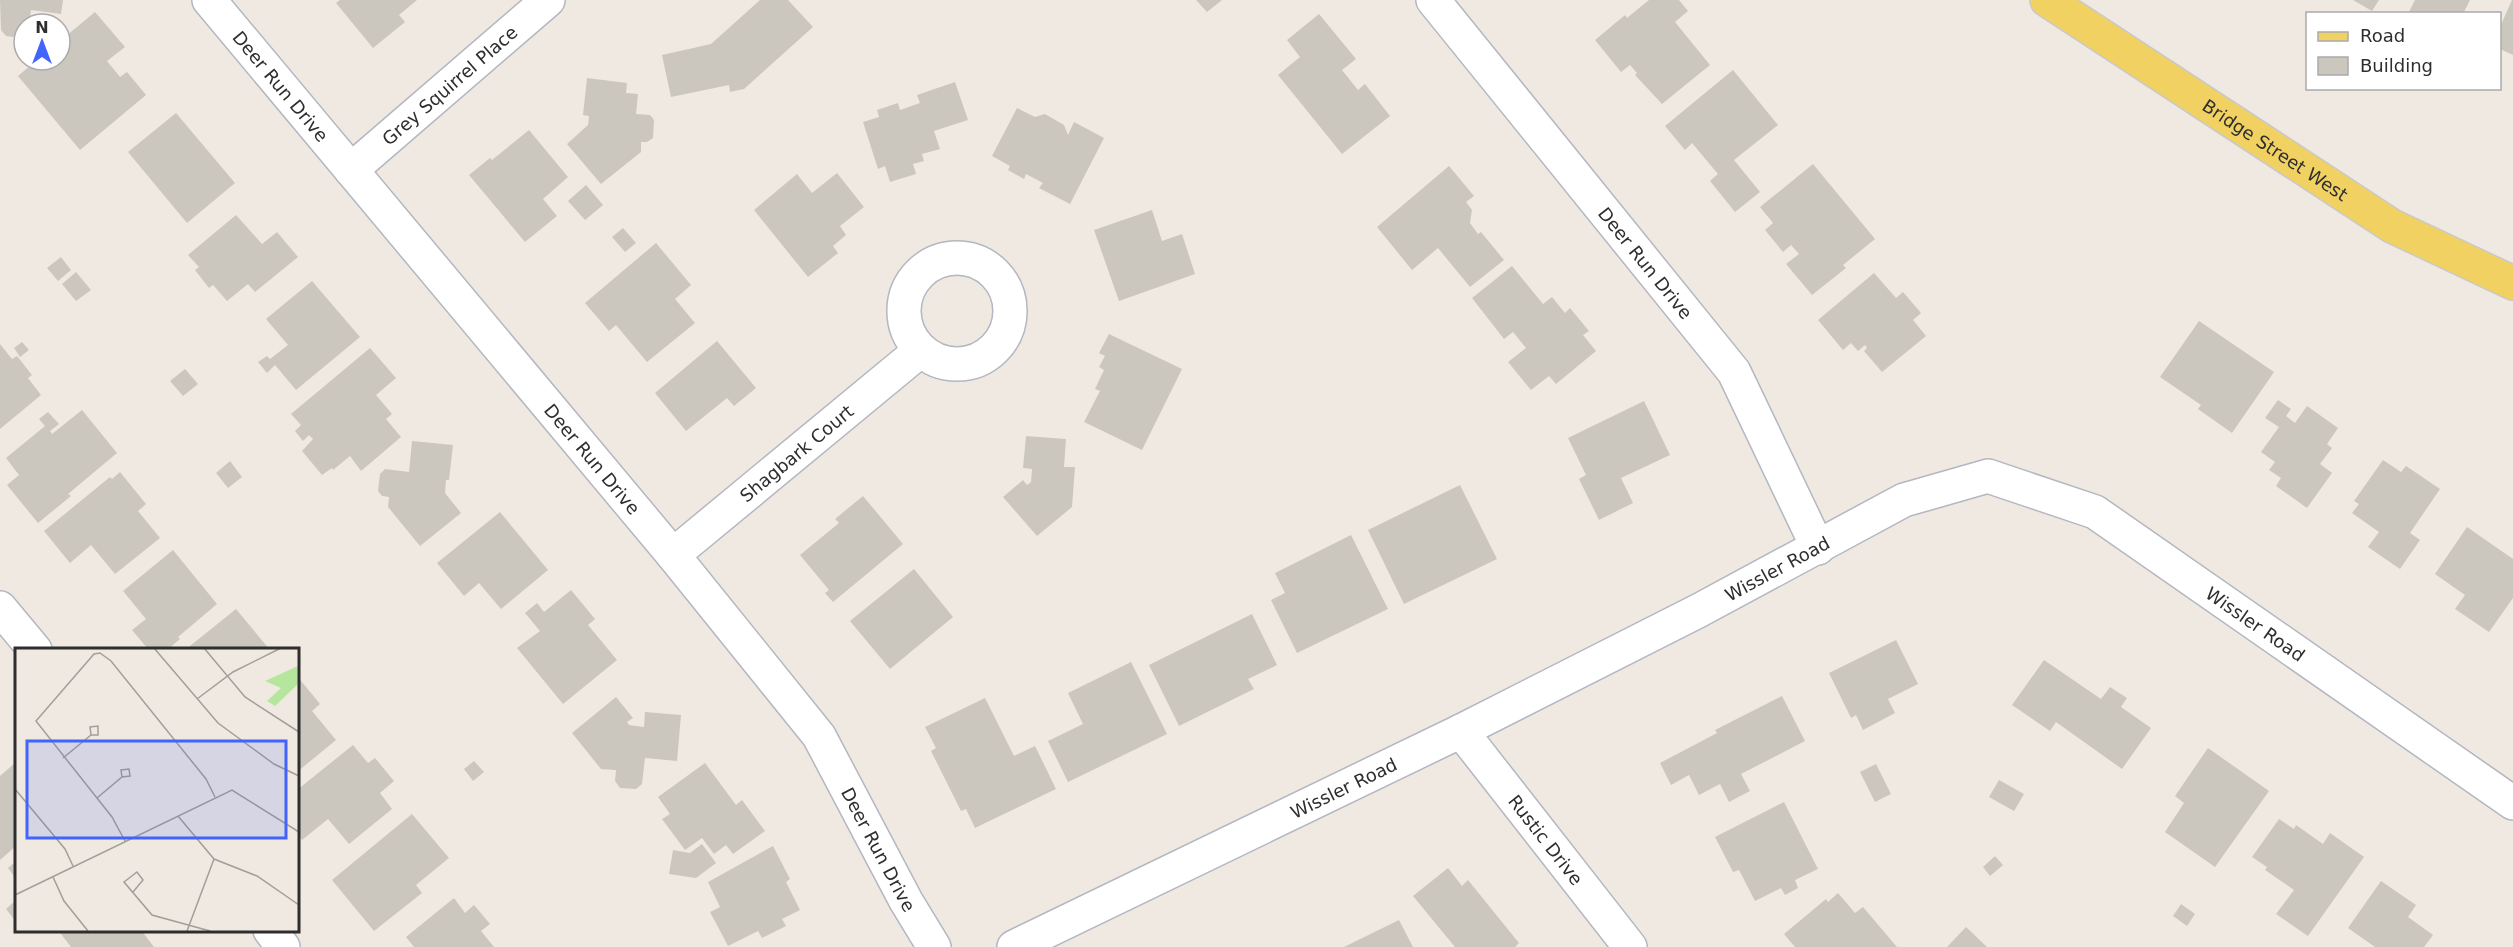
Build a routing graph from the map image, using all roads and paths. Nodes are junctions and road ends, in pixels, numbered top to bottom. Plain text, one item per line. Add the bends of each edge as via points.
1 (209, 0) edge
2 (548, 0) edge
3 (1433, 0) edge
4 (2048, 0) edge
5 (351, 170) junction
6 (2513, 283) edge
7 (921, 350) dead end
8 (1818, 548) junction
9 (674, 555) junction
10 (0, 608) edge
11 (33, 648) edge
12 (1461, 731) junction
13 (2513, 803) edge
14 (272, 932) edge
15 (283, 947) edge
16 (934, 947) edge
17 (1014, 947) edge
18 (1630, 947) edge

1 - 5 street, Deer Run Drive
2 - 5 street, Grey Squirrel Place
3 - 8 street, Deer Run Drive via 1734,372
4 - 6 main road, Bridge Street West via 2392,226
5 - 9 street, Deer Run Drive
7 - 9 street, Shagbark Court
8 - 12 street, Wissler Road
8 - 13 street, Wissler Road via 1904,500 1988,476 2095,512
9 - 16 street, Deer Run Drive via 819,736
10 - 11 street
12 - 17 street, Wissler Road
12 - 18 street, Rustic Drive
14 - 15 street

